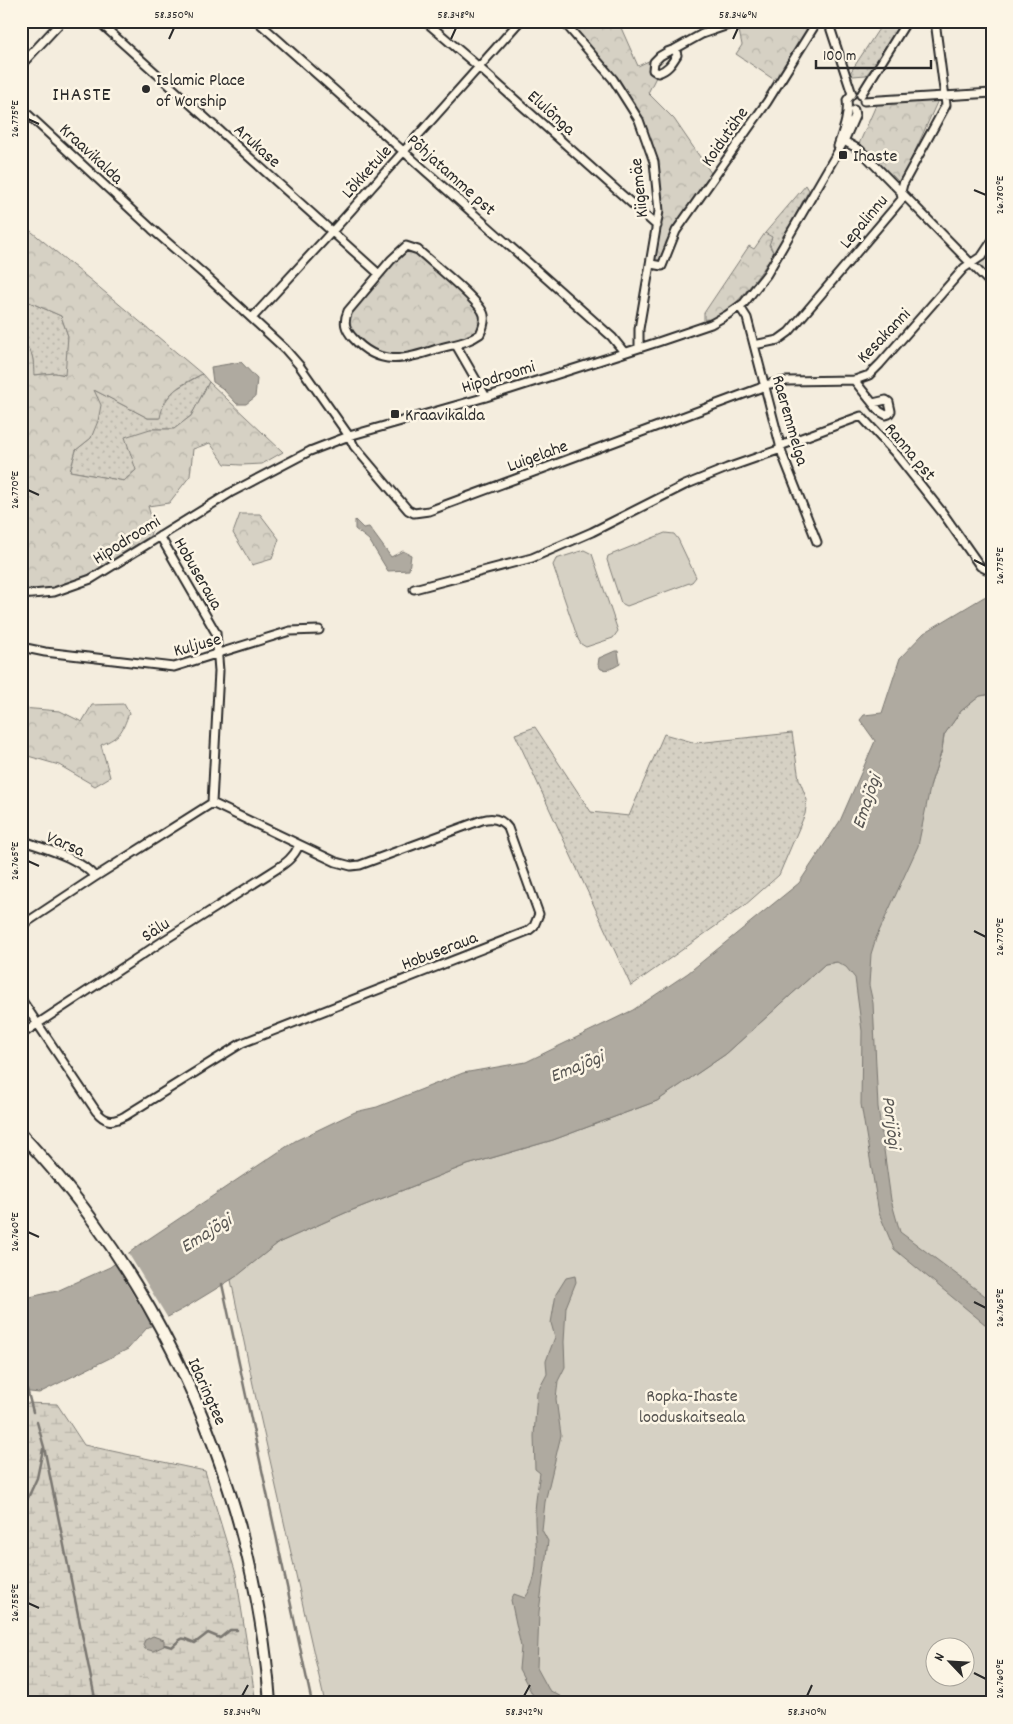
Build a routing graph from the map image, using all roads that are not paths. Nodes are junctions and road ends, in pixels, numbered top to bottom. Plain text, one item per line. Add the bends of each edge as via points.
1 (62, 21) edge
2 (98, 21) edge
3 (257, 21) edge
4 (425, 21) edge
5 (520, 21) edge
6 (563, 21) edge
7 (740, 21) edge
8 (801, 21) edge
9 (827, 21) edge
10 (907, 21) edge
11 (935, 21) edge
12 (814, 25) junction
13 (676, 49) dead end
14 (21, 65) edge
15 (479, 67) junction
16 (992, 93) edge
17 (852, 94) junction
18 (944, 95) junction
19 (862, 98) junction
20 (21, 108) edge
21 (851, 108) junction
22 (844, 141) junction
23 (404, 151) junction
24 (839, 151) junction
25 (901, 192) junction
26 (656, 226) junction
27 (332, 231) junction
28 (992, 242) edge
29 (651, 264) junction
30 (970, 264) junction
31 (379, 274) junction
32 (992, 285) edge
33 (740, 307) junction
34 (252, 318) junction
35 (456, 345) junction
36 (754, 345) junction
37 (639, 347) junction
38 (624, 352) junction
39 (854, 380) junction
40 (764, 385) junction
41 (486, 397) junction
42 (873, 403) dead end
43 (349, 436) junction
44 (780, 447) junction
45 (160, 536) junction
46 (817, 542) dead end
47 (992, 568) edge
48 (414, 589) dead end
49 (21, 595) edge
50 (319, 630) dead end
51 (21, 647) edge
52 (218, 654) junction
53 (212, 803) junction
54 (21, 840) edge
55 (299, 845) junction
56 (95, 877) junction
57 (21, 926) edge
58 (21, 999) edge
59 (38, 1024) junction
60 (22, 1034) edge
61 (21, 1134) edge
62 (270, 1703) edge

1 - 14 street
2 - 27 street, Arukase
3 - 23 street, Põhjatamme pst
4 - 15 street, Elulõnga
5 - 15 street, Lõkketule
6 - 26 street, Kiigemäe via 613,79 639,120 654,162 659,211
7 - 13 street via 702,34
8 - 12 street
9 - 12 street
9 - 17 street
10 - 19 street
11 - 18 street, Lepalinnu
12 - 29 street, Koidutähe via 766,102 676,231 662,266
15 - 23 street, Lõkketule
15 - 26 street, Elulõnga
16 - 18 street
17 - 19 street
17 - 21 street via 848,98
18 - 19 street
18 - 25 street, Lepalinnu via 946,105
19 - 21 street via 861,108
20 - 34 street, Kraavikalda
21 - 22 street, Hipodroomi via 855,116
21 - 24 street, Hipodroomi
22 - 24 street, Hipodroomi
22 - 25 street via 860,150
23 - 27 street, Lõkketule
23 - 38 street, Põhjatamme pst via 612,337
24 - 33 street, Hipodroomi via 767,274
25 - 30 street
25 - 36 street, Lepalinnu via 902,199 788,332 778,340
26 - 29 street, Kiigemäe
27 - 31 street, Arukase
27 - 34 street, Lõkketule
28 - 30 street, Kesakanni via 982,256
29 - 37 street, Kiigemäe via 639,329
30 - 32 street
30 - 39 street, Kesakanni via 880,364 869,375
31 - 35 street via 345,316 346,329 359,345 372,354 391,359 418,356
31 - 35 street via 402,248 410,246 473,299 484,314 482,329 474,338
33 - 36 street, Raeremmelga via 747,318
33 - 37 street, Hipodroomi via 711,324
34 - 43 street, Kraavikalda via 299,365
35 - 41 street
36 - 40 street, Raeremmelga
37 - 38 street, Hipodroomi
38 - 41 street, Hipodroomi
39 - 40 street, Kesakanni
39 - 42 street
40 - 43 street, Luigelahe via 420,513 408,510
40 - 44 street, Raeremmelga
41 - 43 street, Hipodroomi
43 - 45 street, Hipodroomi via 310,450 260,475
44 - 46 street, Raeremmelga
44 - 47 street, Ranna pst via 861,416 896,454 980,566 988,570
44 - 48 street via 685,485 532,558
45 - 49 street, Hipodroomi via 91,579 54,592
45 - 52 street, Hobuseraua via 216,633
50 - 52 street, Kuljuse via 290,631
51 - 52 street, Kuljuse via 174,667
52 - 53 street, Hobuseraua
53 - 55 street, Hobuseraua
53 - 56 street
54 - 56 street, Varsa via 78,862
55 - 59 street, Sälu via 290,860
55 - 59 street, Hobuseraua via 345,865 360,865 482,820 496,818 508,828 538,910 538,918 528,931 242,1043 112,1121 104,1120 96,1111
56 - 57 street
58 - 59 street, Hobuseraua
59 - 60 street, Sälu
61 - 62 main road, Idaringtee via 92,1219 142,1295 178,1363 219,1458 244,1545 257,1602

